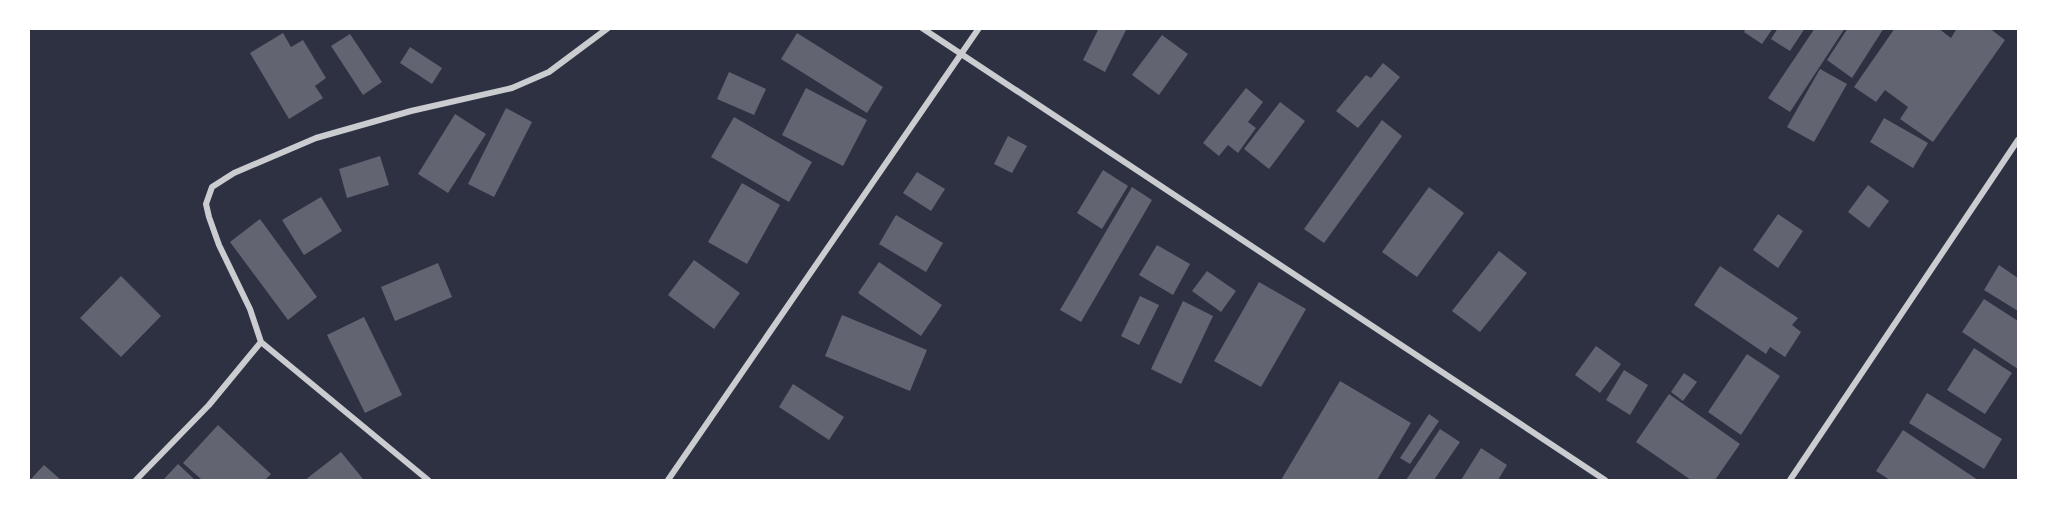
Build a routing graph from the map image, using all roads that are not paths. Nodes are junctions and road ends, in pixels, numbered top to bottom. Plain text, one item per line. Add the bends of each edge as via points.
1 (608, 28) edge
2 (922, 28) edge
3 (979, 28) edge
4 (962, 54) junction
5 (2019, 140) edge
6 (261, 342) junction
7 (136, 480) edge
8 (428, 480) edge
9 (668, 480) edge
10 (1605, 480) edge
11 (1790, 480) edge

1 - 6 street via 549,72 512,87 316,138 234,173 212,187 206,204 209,217
2 - 4 street
3 - 4 street
4 - 9 street
4 - 10 street
5 - 11 street
6 - 7 street via 208,405
6 - 8 street

